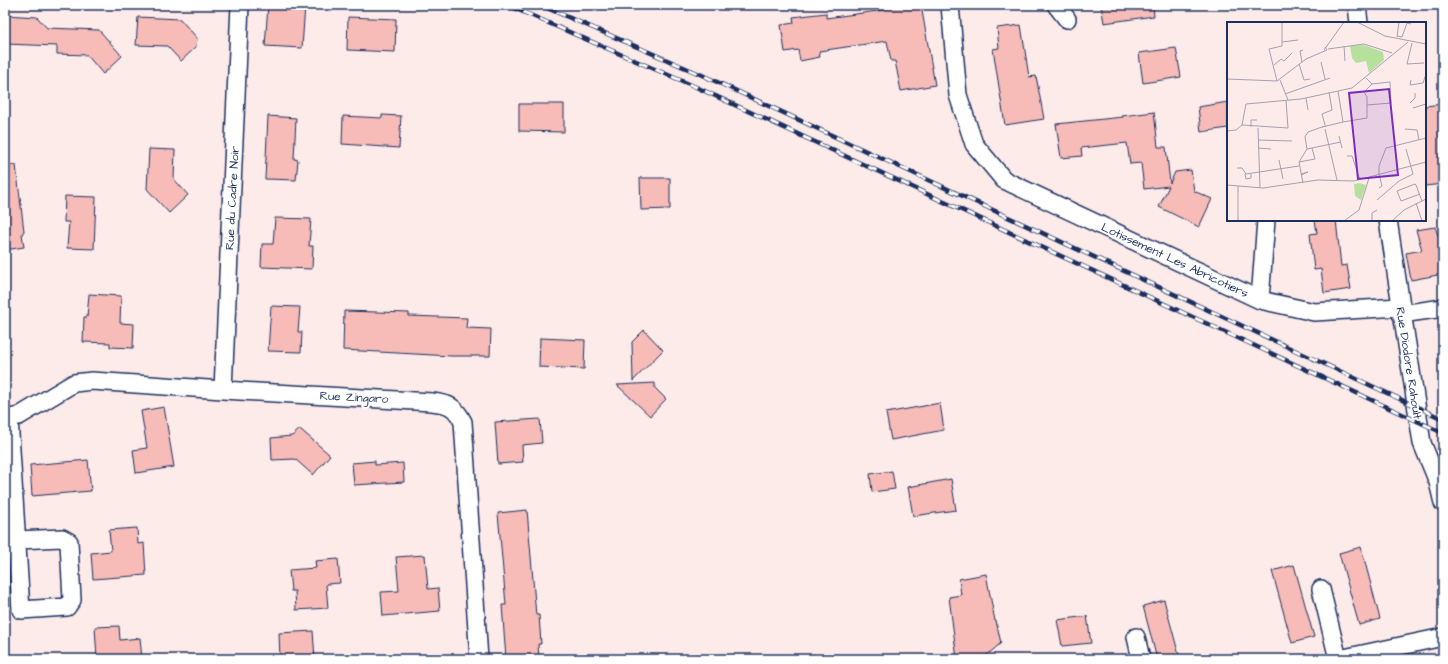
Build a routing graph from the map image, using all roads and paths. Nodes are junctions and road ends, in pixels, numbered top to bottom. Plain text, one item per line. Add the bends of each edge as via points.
1 (240, 5) edge
2 (950, 5) edge
3 (1056, 5) edge
4 (1356, 5) edge
5 (1067, 19) dead end
6 (1359, 22) edge
7 (1266, 221) edge
8 (1388, 221) edge
9 (1260, 300) junction
10 (1443, 308) edge
11 (1401, 311) junction
12 (223, 390) junction
13 (7, 417) edge
14 (1441, 482) edge
15 (1443, 504) edge
16 (16, 540) junction
17 (1321, 589) dead end
18 (1136, 637) dead end
19 (1443, 637) edge
20 (479, 659) edge
21 (1140, 659) edge
22 (1338, 659) edge

1 - 12 street, Rue du Cadre Noir
2 - 9 street, Lotissement Les Abricotiers via 958,95 974,144 1004,180
3 - 5 street
4 - 6 street
7 - 9 street
8 - 11 street, Rue Diodore Rahoult
9 - 11 street, Lotissement Les Abricotiers via 1314,312
10 - 11 street, Lotissement Les Abricotiers
11 - 14 street, Rue Diodore Rahoult via 1422,443
12 - 13 street, Rue Zingaro via 92,381 74,383 19,416
12 - 20 street, Rue Zingaro via 432,402 447,404 458,412 463,422
13 - 16 street, Rue Zingaro
14 - 15 street, Rue Diodore Rahoult
16 - 16 street, Rue Zingaro via 62,538 69,542 72,600 67,607 21,610
17 - 22 street
18 - 21 street
19 - 22 street

